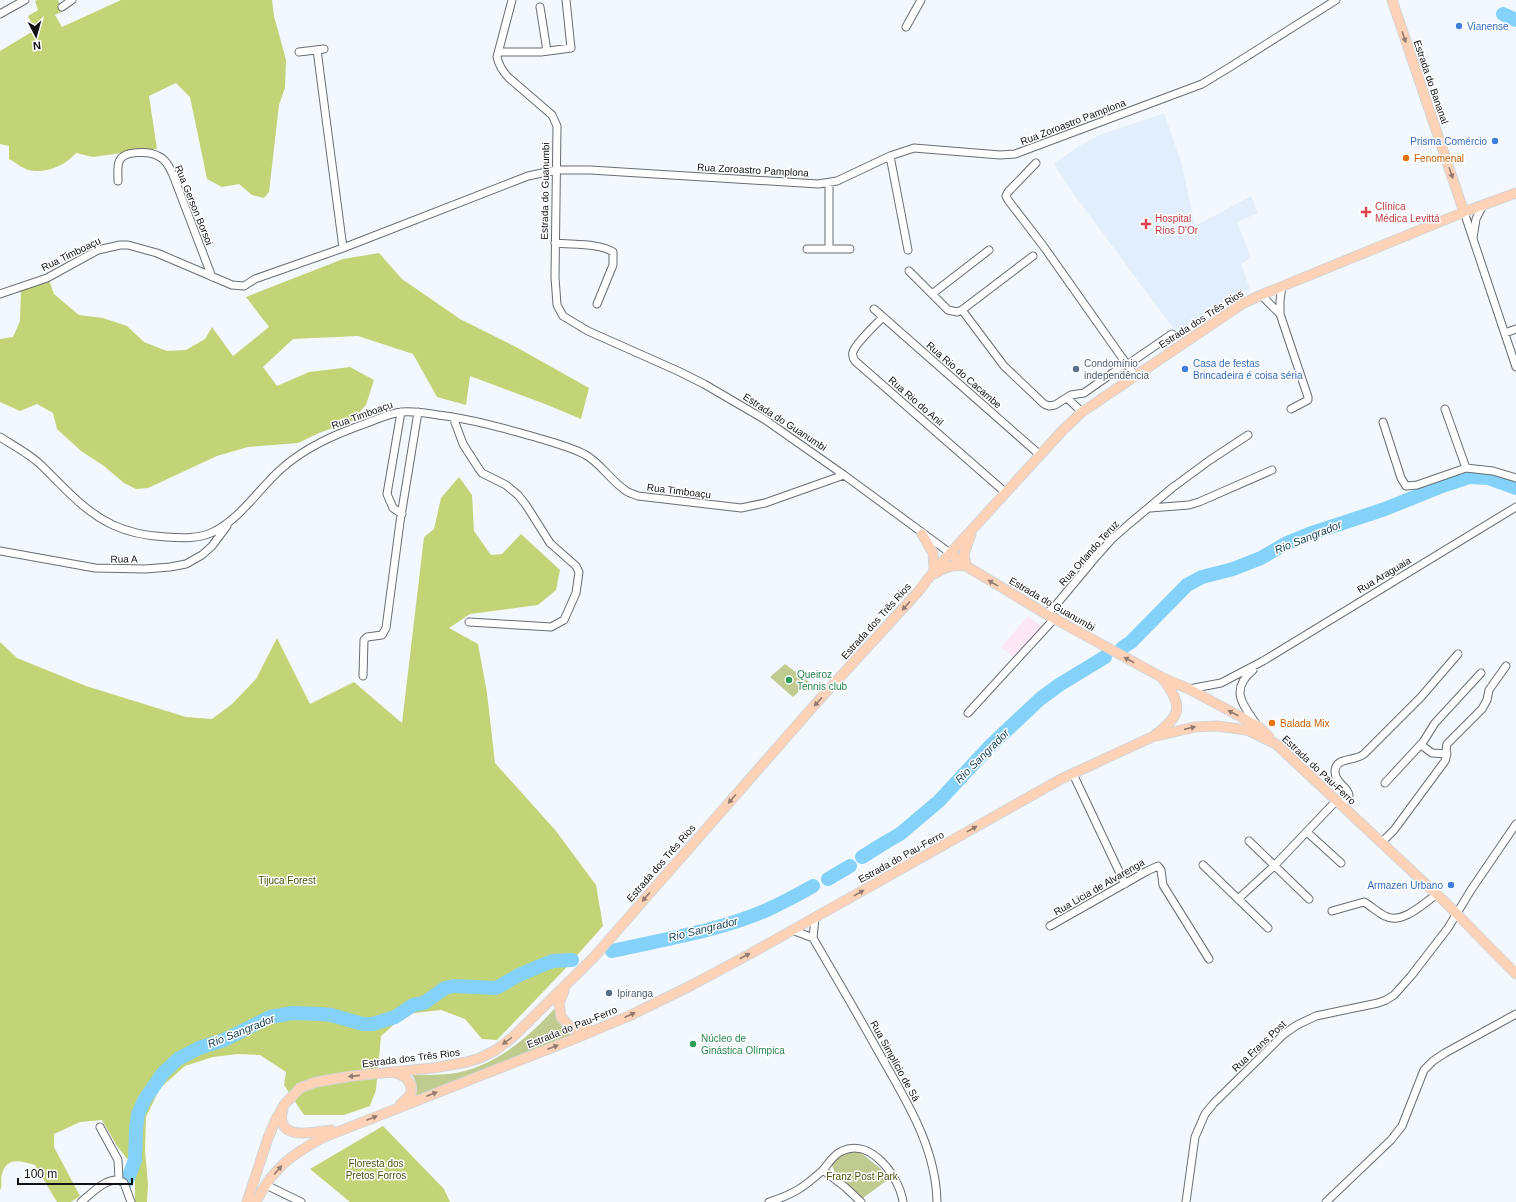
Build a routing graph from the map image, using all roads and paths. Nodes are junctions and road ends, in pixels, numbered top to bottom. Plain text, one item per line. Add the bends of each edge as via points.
1 (25, 0) edge
2 (72, 0) edge
3 (512, 0) edge
4 (566, 0) edge
5 (921, 0) edge
6 (1336, 0) edge
7 (1392, 0) edge
8 (62, 7) dead end
9 (540, 7) dead end
10 (0, 14) edge
11 (906, 27) dead end
12 (299, 52) dead end
13 (499, 52) junction
14 (547, 52) junction
15 (890, 156) junction
16 (1036, 163) dead end
17 (556, 170) junction
18 (118, 181) dead end
19 (829, 183) junction
20 (1516, 193) edge
21 (1483, 205) junction
22 (1464, 212) junction
23 (1473, 240) junction
24 (556, 244) junction
25 (343, 248) junction
26 (829, 248) junction
27 (807, 249) dead end
28 (850, 249) dead end
29 (908, 250) dead end
30 (989, 250) dead end
31 (1033, 256) dead end
32 (909, 271) dead end
33 (212, 277) junction
34 (1282, 286) junction
35 (0, 294) edge
36 (932, 294) junction
37 (1261, 295) junction
38 (597, 304) dead end
39 (874, 309) dead end
40 (962, 310) junction
41 (1280, 314) junction
42 (883, 317) junction
43 (1516, 329) edge
44 (1505, 332) junction
45 (1172, 334) dead end
46 (1124, 366) junction
47 (1516, 367) edge
48 (1135, 376) junction
49 (1067, 398) junction
50 (1291, 409) dead end
51 (1445, 409) dead end
52 (401, 412) junction
53 (418, 412) junction
54 (1082, 412) junction
55 (453, 417) junction
56 (1383, 422) dead end
57 (1248, 435) dead end
58 (0, 438) edge
59 (1040, 455) junction
60 (1466, 468) junction
61 (1272, 470) dead end
62 (844, 475) junction
63 (1516, 478) edge
64 (1006, 493) junction
65 (1516, 507) edge
66 (1150, 508) junction
67 (402, 514) junction
68 (230, 521) junction
69 (975, 528) junction
70 (922, 534) junction
71 (0, 551) edge
72 (950, 553) junction
73 (966, 566) junction
74 (933, 573) junction
75 (1050, 616) junction
76 (469, 622) dead end
77 (1458, 654) dead end
78 (1263, 661) junction
79 (1506, 666) dead end
80 (1482, 673) dead end
81 (363, 676) dead end
82 (1163, 678) junction
83 (1189, 689) junction
84 (968, 713) dead end
85 (1259, 727) junction
86 (1152, 737) junction
87 (1276, 744) junction
88 (1421, 745) junction
89 (1447, 754) junction
90 (1073, 774) junction
91 (1386, 783) dead end
92 (1339, 804) junction
93 (1516, 824) edge
94 (1307, 832) junction
95 (1249, 841) dead end
96 (1382, 842) junction
97 (1341, 863) dead end
98 (1203, 866) dead end
99 (1274, 866) junction
100 (1125, 884) junction
101 (1437, 894) junction
102 (1238, 899) junction
103 (1309, 899) dead end
104 (1332, 911) dead end
105 (1457, 913) junction
106 (815, 918) junction
107 (1050, 926) dead end
108 (1268, 928) dead end
109 (792, 930) junction
110 (813, 938) junction
111 (1209, 958) dead end
112 (1516, 974) edge
113 (566, 986) junction
114 (1516, 1014) edge
115 (594, 1030) junction
116 (393, 1072) junction
117 (284, 1106) junction
118 (396, 1109) junction
119 (100, 1127) dead end
120 (348, 1127) junction
121 (823, 1170) junction
122 (119, 1180) junction
123 (266, 1185) junction
124 (81, 1202) edge
125 (131, 1202) edge
126 (247, 1202) edge
127 (256, 1202) edge
128 (301, 1202) edge
129 (769, 1202) edge
130 (861, 1202) edge
131 (903, 1202) edge
132 (937, 1202) edge
133 (1186, 1202) edge
134 (1326, 1202) edge

1 - 10 street
2 - 8 street
3 - 13 street, Estrada do Guanumbi
4 - 14 street via 572,48
5 - 11 street
6 - 15 street, Rua Zoroastro Pamplona via 1202,84 1029,150 1000,155 914,148
7 -> 22 main road, Estrada do Bananal
9 - 14 street
12 - 25 street via 321,50
13 - 14 street
13 - 17 street, Estrada do Guanumbi via 499,64 503,72 552,115 555,121
15 - 19 street, Rua Zoroastro Pamplona
15 - 29 street
16 - 46 street via 1006,196 1044,247
17 - 19 street, Rua Zoroastro Pamplona
17 - 24 street, Estrada do Guanumbi
17 - 25 street, Rua Timboaçu via 528,176
18 - 33 street, Rua Gerson Borsoi via 119,161 128,154 146,153 159,156 165,161 173,175
19 - 26 street
20 - 21 main road, Estrada dos Três Rios
21 - 22 main road, Estrada dos Três Rios
21 - 23 street, Estrada do Bananal via 1476,219
22 - 23 street, Estrada do Bananal
22 - 34 main road, Estrada dos Três Rios
23 - 44 street, Estrada do Bananal
24 - 38 street via 595,246 613,252 613,265
24 - 62 street, Estrada do Guanumbi via 557,305 563,316 588,331 704,384 764,419
25 - 33 street, Rua Timboaçu via 254,279 244,286 232,285
26 - 27 street
26 - 28 street
30 - 36 street
31 - 40 street
32 - 36 street
33 - 35 street, Rua Timboaçu via 157,253 120,245 98,250 47,278
34 - 37 main road, Estrada dos Três Rios
34 - 41 street
36 - 40 street via 948,310
37 - 41 street
37 - 48 main road, Estrada dos Três Rios via 1242,304
39 - 42 street, Rua Rio do Cacambe
40 - 49 street via 1004,366 1044,404 1055,405
41 - 50 street via 1308,397 1306,402
42 - 59 street, Rua Rio do Cacambe
42 - 64 street, Rua Rio do Anil via 856,346 853,352 855,361
43 - 44 street
44 - 47 street, Estrada do Bananal
45 - 46 street
46 - 48 street
46 - 49 street via 1084,393
48 - 54 main road, Estrada dos Três Rios
49 - 54 street
51 - 60 street
52 - 53 street, Rua Timboaçu
52 - 67 street via 387,494 393,508
52 - 68 street, Rua Timboaçu via 331,437 294,458
53 - 55 street, Rua Timboaçu
53 - 67 street
54 - 59 main road, Estrada dos Três Rios
55 - 62 street, Rua Timboaçu via 568,446 596,462 625,490 638,496 741,508 765,503
55 - 76 street via 463,444 482,473 506,485 518,495 550,543 576,566 579,572 576,593 564,620 559,624 551,626
56 - 60 street via 1406,486 1412,487
57 - 66 street, Rua Orlando Teruz via 1172,488
58 - 68 street, Rua Timboaçu via 25,452 77,502 96,516 133,533 180,538 198,537 212,533
59 - 64 main road, Estrada dos Três Rios
60 - 63 street via 1493,471
61 - 66 street via 1199,502
62 - 70 street, Estrada do Guanumbi
64 - 69 main road, Estrada dos Três Rios
65 - 78 street, Rua Araguaia
66 - 75 street, Rua Orlando Teruz via 1112,539 1055,606
67 - 81 street via 386,628 382,635 364,640
68 - 71 street, Rua A via 212,546 186,564 145,569 95,568
69 - 72 main road, Estrada dos Três Rios
69 - 73 main road via 964,550
70 - 72 street, Estrada do Guanumbi
70 - 74 main road via 933,553
72 - 73 main road, Estrada do Guanumbi
72 - 74 main road, Estrada dos Três Rios
73 - 74 main road via 946,567
75 -> 73 main road, Estrada do Guanumbi
74 -> 113 main road, Estrada dos Três Rios
82 -> 75 main road, Estrada do Guanumbi
75 - 84 street, Rua Orlando Teruz
77 - 92 street via 1421,697 1364,754 1338,764 1335,769 1336,778 1347,789 1349,795
78 - 83 street, Rua Araguaia via 1221,682
78 - 85 street, Rua Araguaia via 1248,674 1239,690 1242,703
79 - 89 street via 1489,690 1482,709 1447,744
80 - 88 street via 1435,723
82 - 83 main road, Estrada do Guanumbi
82 - 86 main road via 1176,700 1177,711 1168,725
85 -> 83 main road, Estrada do Guanumbi
85 - 87 main road, Estrada do Guanumbi
86 -> 87 main road, Estrada do Pau-Ferro via 1195,727 1217,726 1247,730
86 - 90 main road, Estrada do Pau-Ferro
87 - 92 main road, Estrada do Pau-Ferro
88 - 89 street via 1432,753
88 - 91 street
89 - 96 street via 1445,761 1399,824
90 - 100 street
106 -> 90 main road, Estrada do Pau-Ferro
92 - 94 street
92 - 96 main road, Estrada do Pau-Ferro
93 - 105 street, Rua Frans Post
94 - 97 street
94 - 99 street
95 - 99 street
96 - 101 main road, Estrada do Pau-Ferro
98 - 102 street
99 - 102 street
99 - 103 street
100 - 107 street, Rua Licia de Alvarenga
100 - 111 street, Rua Licia de Alvarenga via 1158,866 1163,885
101 - 104 street via 1396,918 1388,918 1364,902
101 - 105 main road, Estrada do Pau-Ferro
102 - 108 street
105 - 112 main road, Estrada do Pau-Ferro
105 - 133 street, Rua Frans Post via 1448,928 1394,995 1378,1003 1316,1016 1297,1025 1284,1034 1223,1093 1205,1114 1195,1137
106 - 109 main road, Estrada do Pau-Ferro
106 - 110 street
109 - 110 street
115 -> 109 main road, Estrada do Pau-Ferro via 692,986
110 - 132 street, Rua Simplício de Sá via 927,1143
113 - 115 main road via 558,1003 560,1017 575,1030
113 -> 116 main road, Estrada dos Três Rios via 514,1036 480,1058 433,1068
114 - 134 street via 1445,1053 1428,1066 1424,1070 1402,1126 1391,1140
118 -> 115 main road, Estrada do Pau-Ferro
116 -> 117 main road, Estrada dos Três Rios via 310,1083 300,1088
116 - 118 main road via 405,1077 412,1090
117 - 120 main road via 281,1120 290,1131 304,1134
117 - 126 main road, Estrada dos Três Rios via 268,1138
120 -> 118 main road, Estrada do Pau-Ferro
119 - 122 street via 118,1160
123 -> 120 main road, Estrada do Pau-Ferro via 288,1158 322,1138
121 - 129 street via 795,1193
121 - 130 street
121 - 131 street via 843,1150 864,1150 886,1165 898,1184
122 - 124 street via 107,1182
122 - 125 street via 126,1186
123 - 127 main road, Estrada do Pau-Ferro
123 - 128 street

